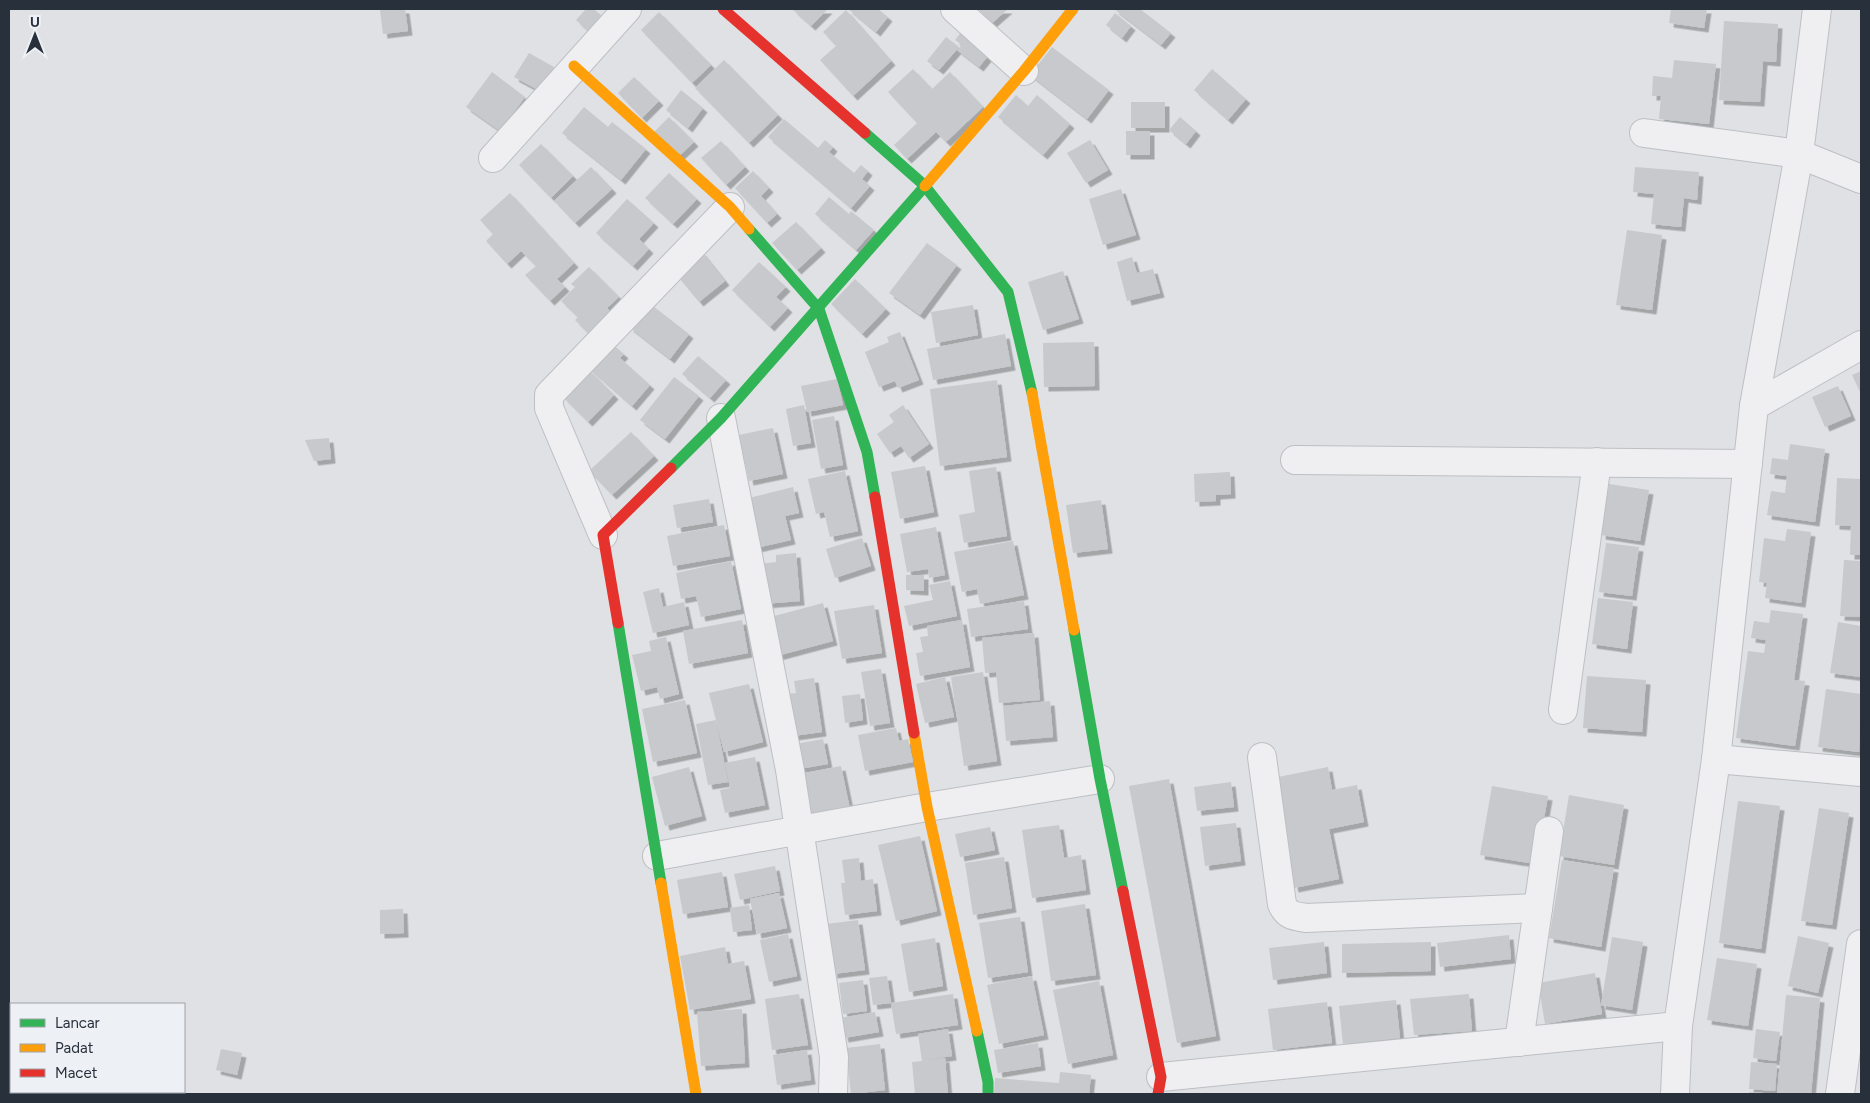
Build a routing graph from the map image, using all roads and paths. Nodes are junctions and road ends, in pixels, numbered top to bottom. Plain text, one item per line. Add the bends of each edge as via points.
1 (627, 9) edge
2 (723, 9) edge
3 (955, 9) edge
4 (1073, 9) edge
5 (1817, 9) edge
6 (574, 66) junction
7 (1024, 71) junction
8 (1644, 133) dead end
9 (1800, 154) junction
10 (493, 158) dead end
11 (1861, 178) edge
12 (924, 185) junction
13 (730, 207) junction
14 (819, 309) junction
15 (1861, 345) edge
16 (1754, 406) junction
17 (720, 418) junction
18 (1295, 460) dead end
19 (1597, 462) junction
20 (1748, 464) junction
21 (603, 535) junction
22 (1563, 710) dead end
23 (1262, 757) dead end
24 (1716, 759) junction
25 (1861, 772) edge
26 (1100, 779) junction
27 (927, 807) junction
28 (799, 830) junction
29 (1549, 831) dead end
30 (657, 856) junction
31 (1538, 908) junction
32 (1861, 944) edge
33 (1678, 1026) junction
34 (1519, 1042) junction
35 (1160, 1086) edge
36 (696, 1094) edge
37 (833, 1094) edge
38 (988, 1094) edge
39 (1675, 1094) edge
40 (1840, 1094) edge

1 - 6 street
2 - 12 street
3 - 7 street
4 - 7 street
5 - 9 street
6 - 10 street
6 - 13 street
7 - 12 street
8 - 9 street
9 - 11 street
9 - 16 street
12 - 14 street
12 - 26 street via 1003,285 1011,300 1035,408
13 - 14 street
13 - 21 street via 549,395 549,408
14 - 17 street
14 - 27 street via 867,452
15 - 16 street
16 - 20 street
17 - 21 street
17 - 28 street
18 - 19 street
19 - 20 street
19 - 22 street
20 - 24 street
21 - 30 street
23 - 31 street via 1282,904 1285,911 1293,916
24 - 25 street
24 - 33 street
26 - 27 street
26 - 35 street
27 - 28 street
27 - 38 street
28 - 30 street
28 - 37 street via 834,1057
29 - 31 street
30 - 36 street
31 - 34 street
32 - 40 street
33 - 34 street
33 - 39 street
34 - 35 street

